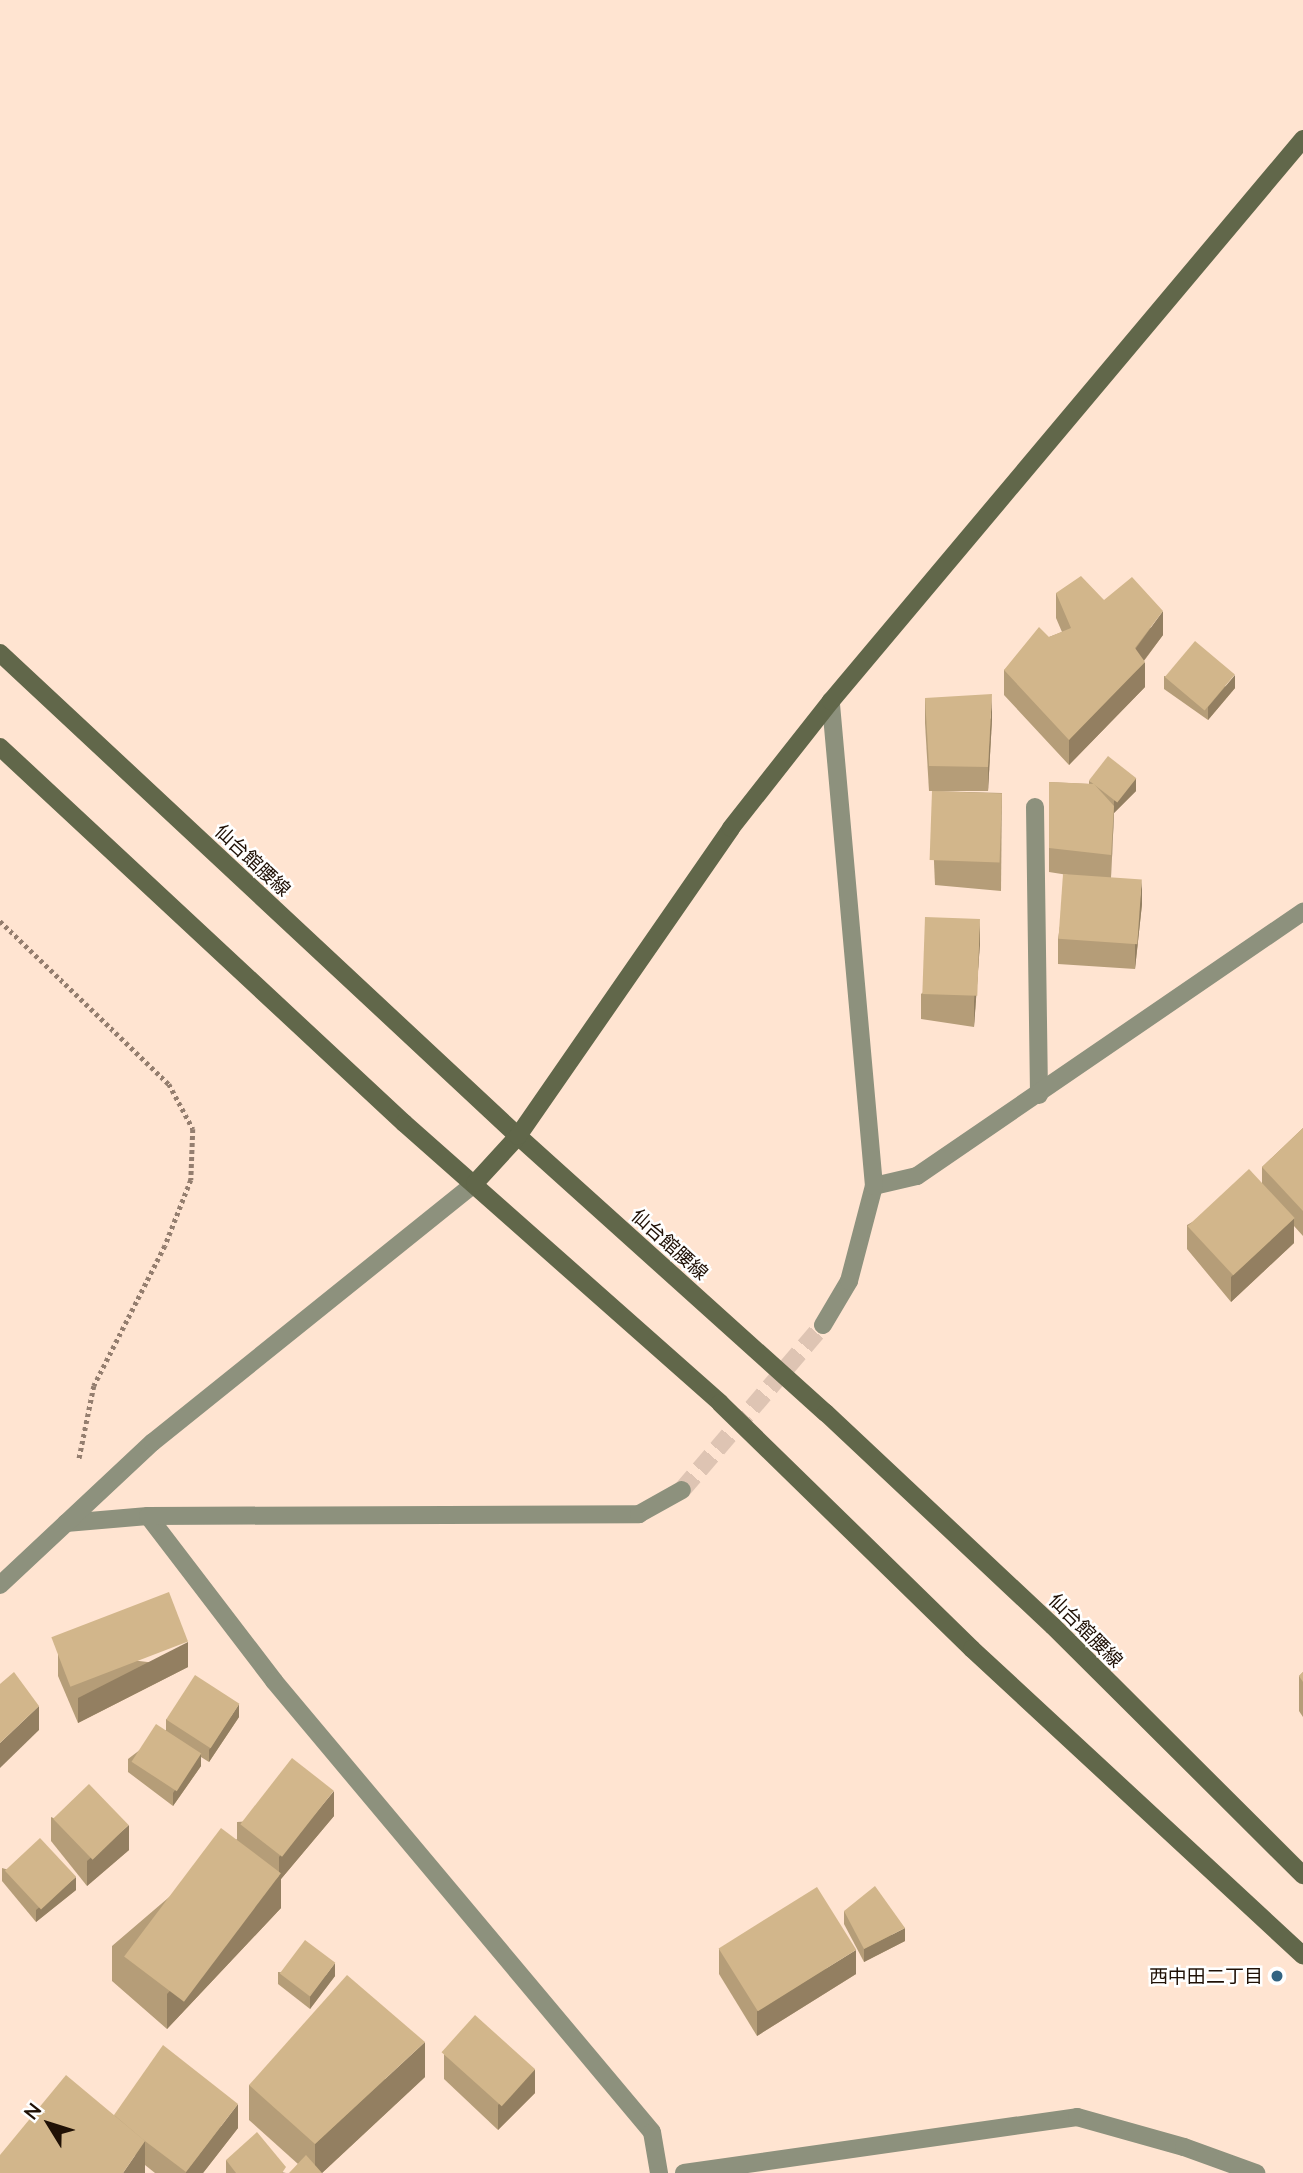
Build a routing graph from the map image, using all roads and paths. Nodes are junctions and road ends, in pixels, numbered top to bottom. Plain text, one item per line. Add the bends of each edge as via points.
1 (1303, 139) edge
2 (0, 653) edge
3 (831, 701) junction
4 (0, 747) edge
5 (1035, 807) dead end
6 (1303, 912) edge
7 (0, 921) edge
8 (1039, 1095) junction
9 (518, 1136) junction
10 (475, 1184) junction
11 (874, 1186) junction
12 (823, 1325) tunnel mouth
13 (682, 1490) tunnel mouth
14 (148, 1516) junction
15 (66, 1523) junction
16 (0, 1585) edge
17 (1303, 1875) edge
18 (1303, 1956) edge
19 (659, 2173) edge
20 (684, 2173) edge
21 (1256, 2173) edge

1 - 3 main road
2 - 9 main road, 仙台館腰線
3 - 9 main road via 731,828
3 - 11 street
4 - 10 main road
5 - 8 street
6 - 8 street
7 - 15 path via 169,1084 193,1129 191,1180 166,1247 94,1386
8 - 11 street via 917,1176
9 - 10 main road
9 - 17 main road, 仙台館腰線 via 1033,1607
10 - 15 street via 153,1442
10 - 18 main road via 720,1404 972,1649
11 - 12 street via 849,1281
13 - 14 street via 639,1514
14 - 15 street
14 - 19 street via 274,1681 652,2132
15 - 16 street
20 - 21 street via 1077,2117

